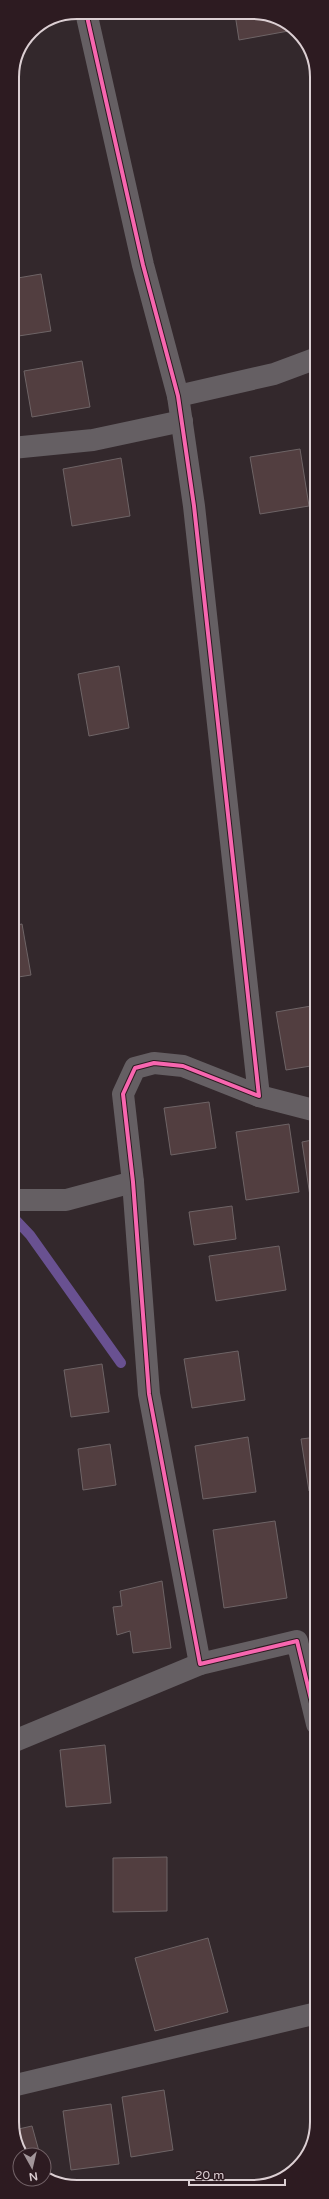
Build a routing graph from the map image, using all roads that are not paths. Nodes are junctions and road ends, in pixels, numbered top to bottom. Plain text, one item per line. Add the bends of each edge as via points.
1 (88, 19) edge
2 (310, 361) edge
3 (178, 396) junction
4 (182, 422) junction
5 (19, 447) edge
6 (259, 1096) junction
7 (310, 1109) edge
8 (134, 1182) junction
9 (19, 1200) edge
10 (200, 1664) junction
11 (310, 1695) edge
12 (19, 1739) edge
13 (310, 2015) edge
14 (19, 2084) edge

1 - 3 street via 143,265
2 - 3 street via 274,374
3 - 4 street
4 - 5 street via 93,440
4 - 6 street via 194,506
6 - 7 street
6 - 8 street via 183,1066 154,1063 135,1068 123,1094
8 - 9 street via 66,1200
8 - 10 street via 149,1394
10 - 11 street via 297,1641
10 - 12 street
13 - 14 street

